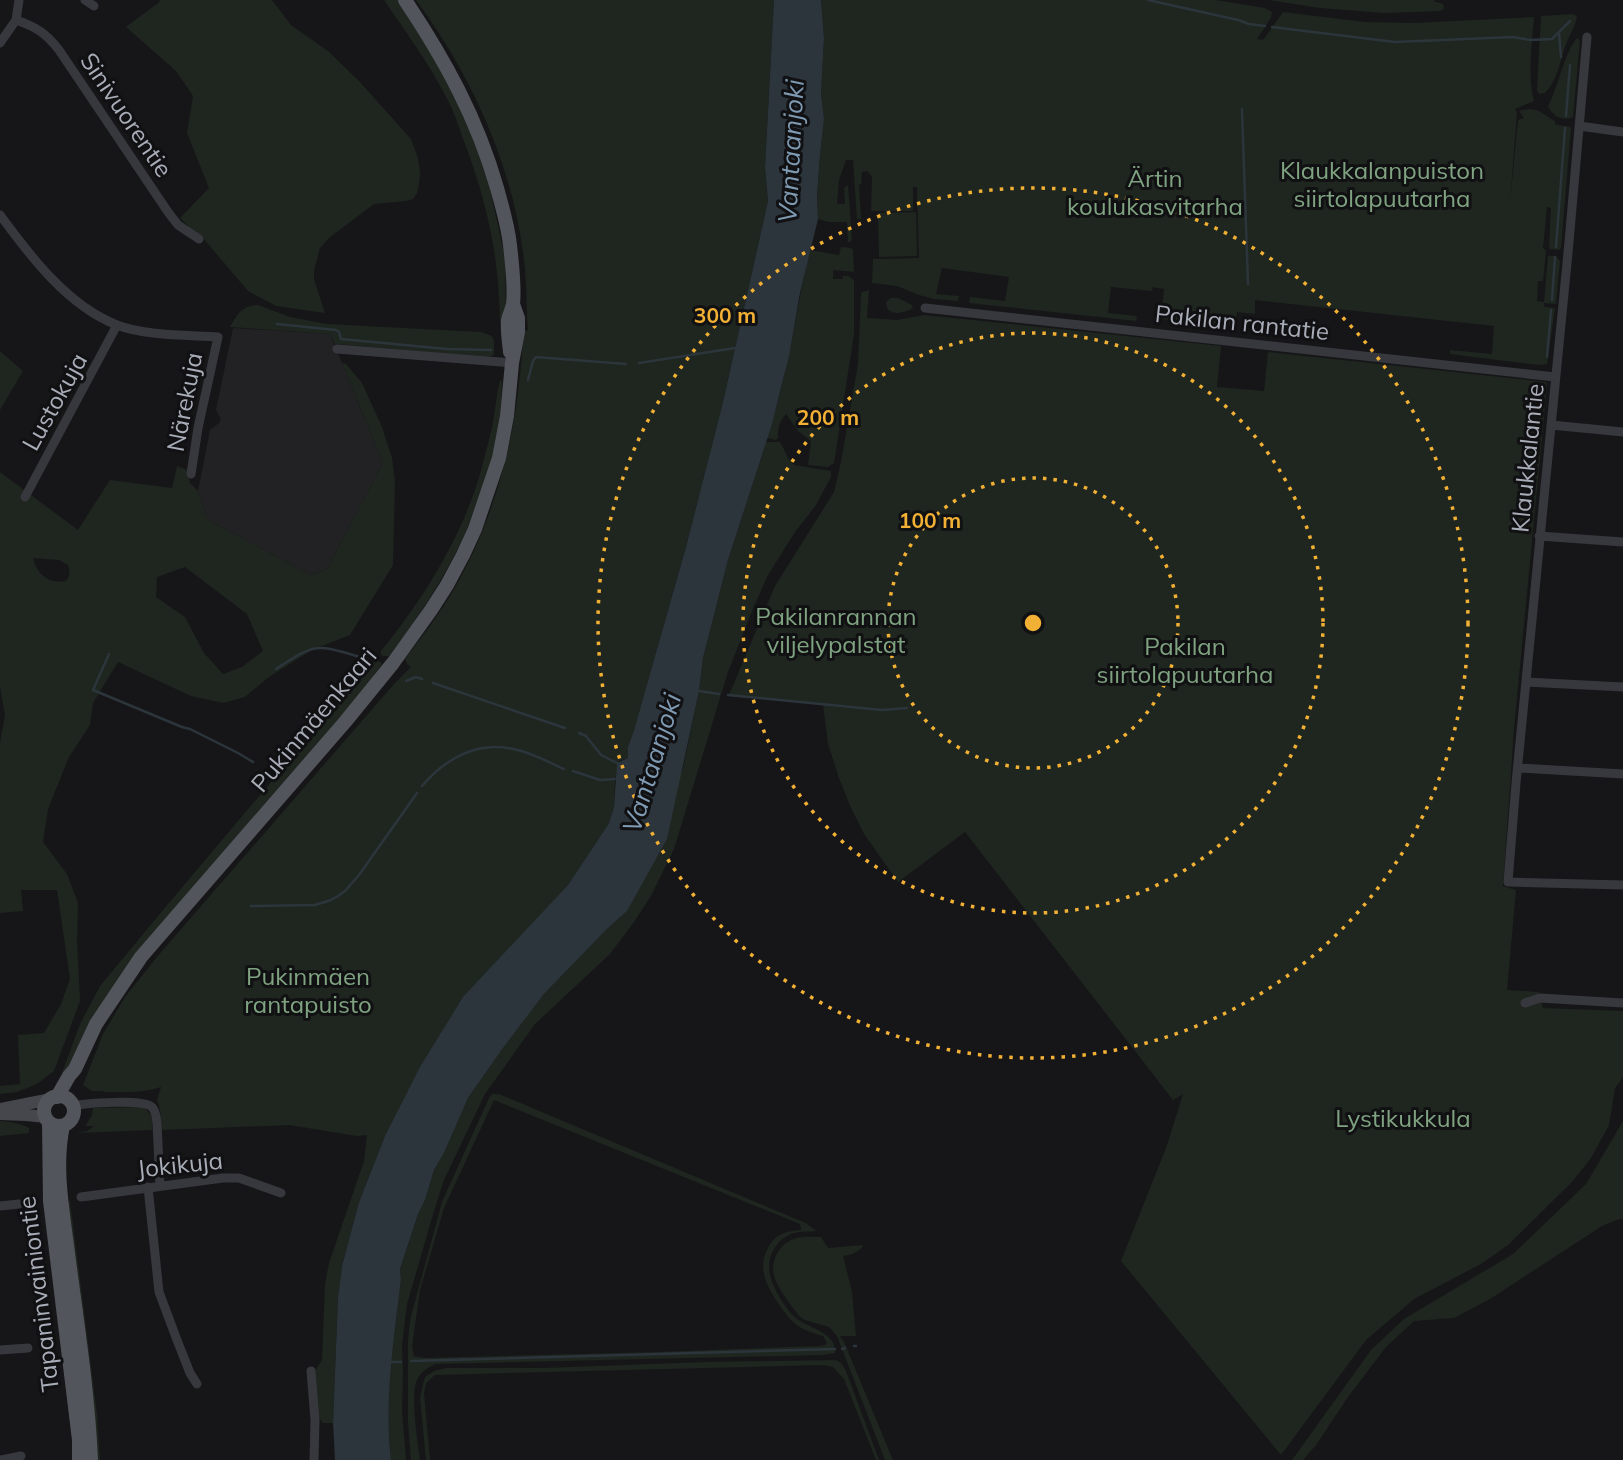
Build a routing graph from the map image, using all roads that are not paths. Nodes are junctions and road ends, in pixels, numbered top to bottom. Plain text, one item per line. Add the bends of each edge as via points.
1 (19, 0) edge
2 (85, 0) edge
3 (405, 0) edge
4 (94, 6) dead end
5 (16, 20) junction
6 (1587, 37) dead end
7 (0, 43) edge
8 (1579, 126) junction
9 (1623, 132) edge
10 (0, 215) edge
11 (199, 239) dead end
12 (925, 308) dead end
13 (117, 325) junction
14 (337, 349) dead end
15 (512, 363) junction
16 (1555, 377) junction
17 (1551, 425) junction
18 (1623, 432) edge
19 (191, 474) dead end
20 (25, 497) dead end
21 (1539, 536) junction
22 (1623, 542) edge
23 (1526, 682) junction
24 (1623, 687) edge
25 (1518, 768) junction
26 (1623, 775) edge
27 (1623, 885) edge
28 (1525, 1003) dead end
29 (1623, 1003) edge
30 (63, 1101) junction
31 (0, 1109) edge
32 (0, 1114) edge
33 (52, 1122) junction
34 (160, 1186) junction
35 (148, 1188) junction
36 (281, 1193) dead end
37 (81, 1196) dead end
38 (19, 1205) dead end
39 (0, 1206) edge
40 (28, 1348) dead end
41 (0, 1350) edge
42 (311, 1371) dead end
43 (197, 1384) dead end
44 (21, 1456) dead end
45 (0, 1460) edge
46 (79, 1460) edge
47 (91, 1460) edge
48 (314, 1460) edge

1 - 5 street
2 - 4 street
3 - 15 main road, Pukinmäenkaari via 456,84 486,152 510,242 513,304 518,318
5 - 7 street
5 - 11 street, Sinivuorentie via 47,34 167,212
6 - 8 street, Klaukkalantie
8 - 9 street
8 - 16 street, Klaukkalantie
10 - 13 street via 21,245 69,295
12 - 16 street, Pakilan rantatie
13 - 19 street, Närekuja via 218,337
13 - 20 street, Lustokuja
14 - 15 street
15 - 30 main road, Pukinmäenkaari via 499,458 475,529 447,584 401,653 141,957 96,1024 75,1069 76,1084
16 - 17 street, Klaukkalantie
17 - 18 street
17 - 21 street, Klaukkalantie
21 - 22 street
21 - 23 street, Klaukkalantie
23 - 24 street
23 - 25 street, Klaukkalantie
25 - 26 street
25 - 27 street, Klaukkalantie via 1508,882
28 - 29 street via 1540,998
30 - 31 main road
30 - 33 main road, Pukinmäenkaari via 45,1108
30 - 33 main road, Pukinmäenkaari via 73,1118 68,1124
30 - 34 street via 151,1106 156,1113
32 - 33 main road
33 - 46 main road, Tapaninvainiontie via 50,1201
33 - 47 main road, Tapaninvainiontie via 60,1139 61,1199
34 - 35 street, Jokikuja
34 - 36 street, Jokikuja via 239,1178
35 - 37 street, Jokikuja
35 - 43 street via 159,1292
38 - 39 street
40 - 41 street
42 - 48 street
44 - 45 street

